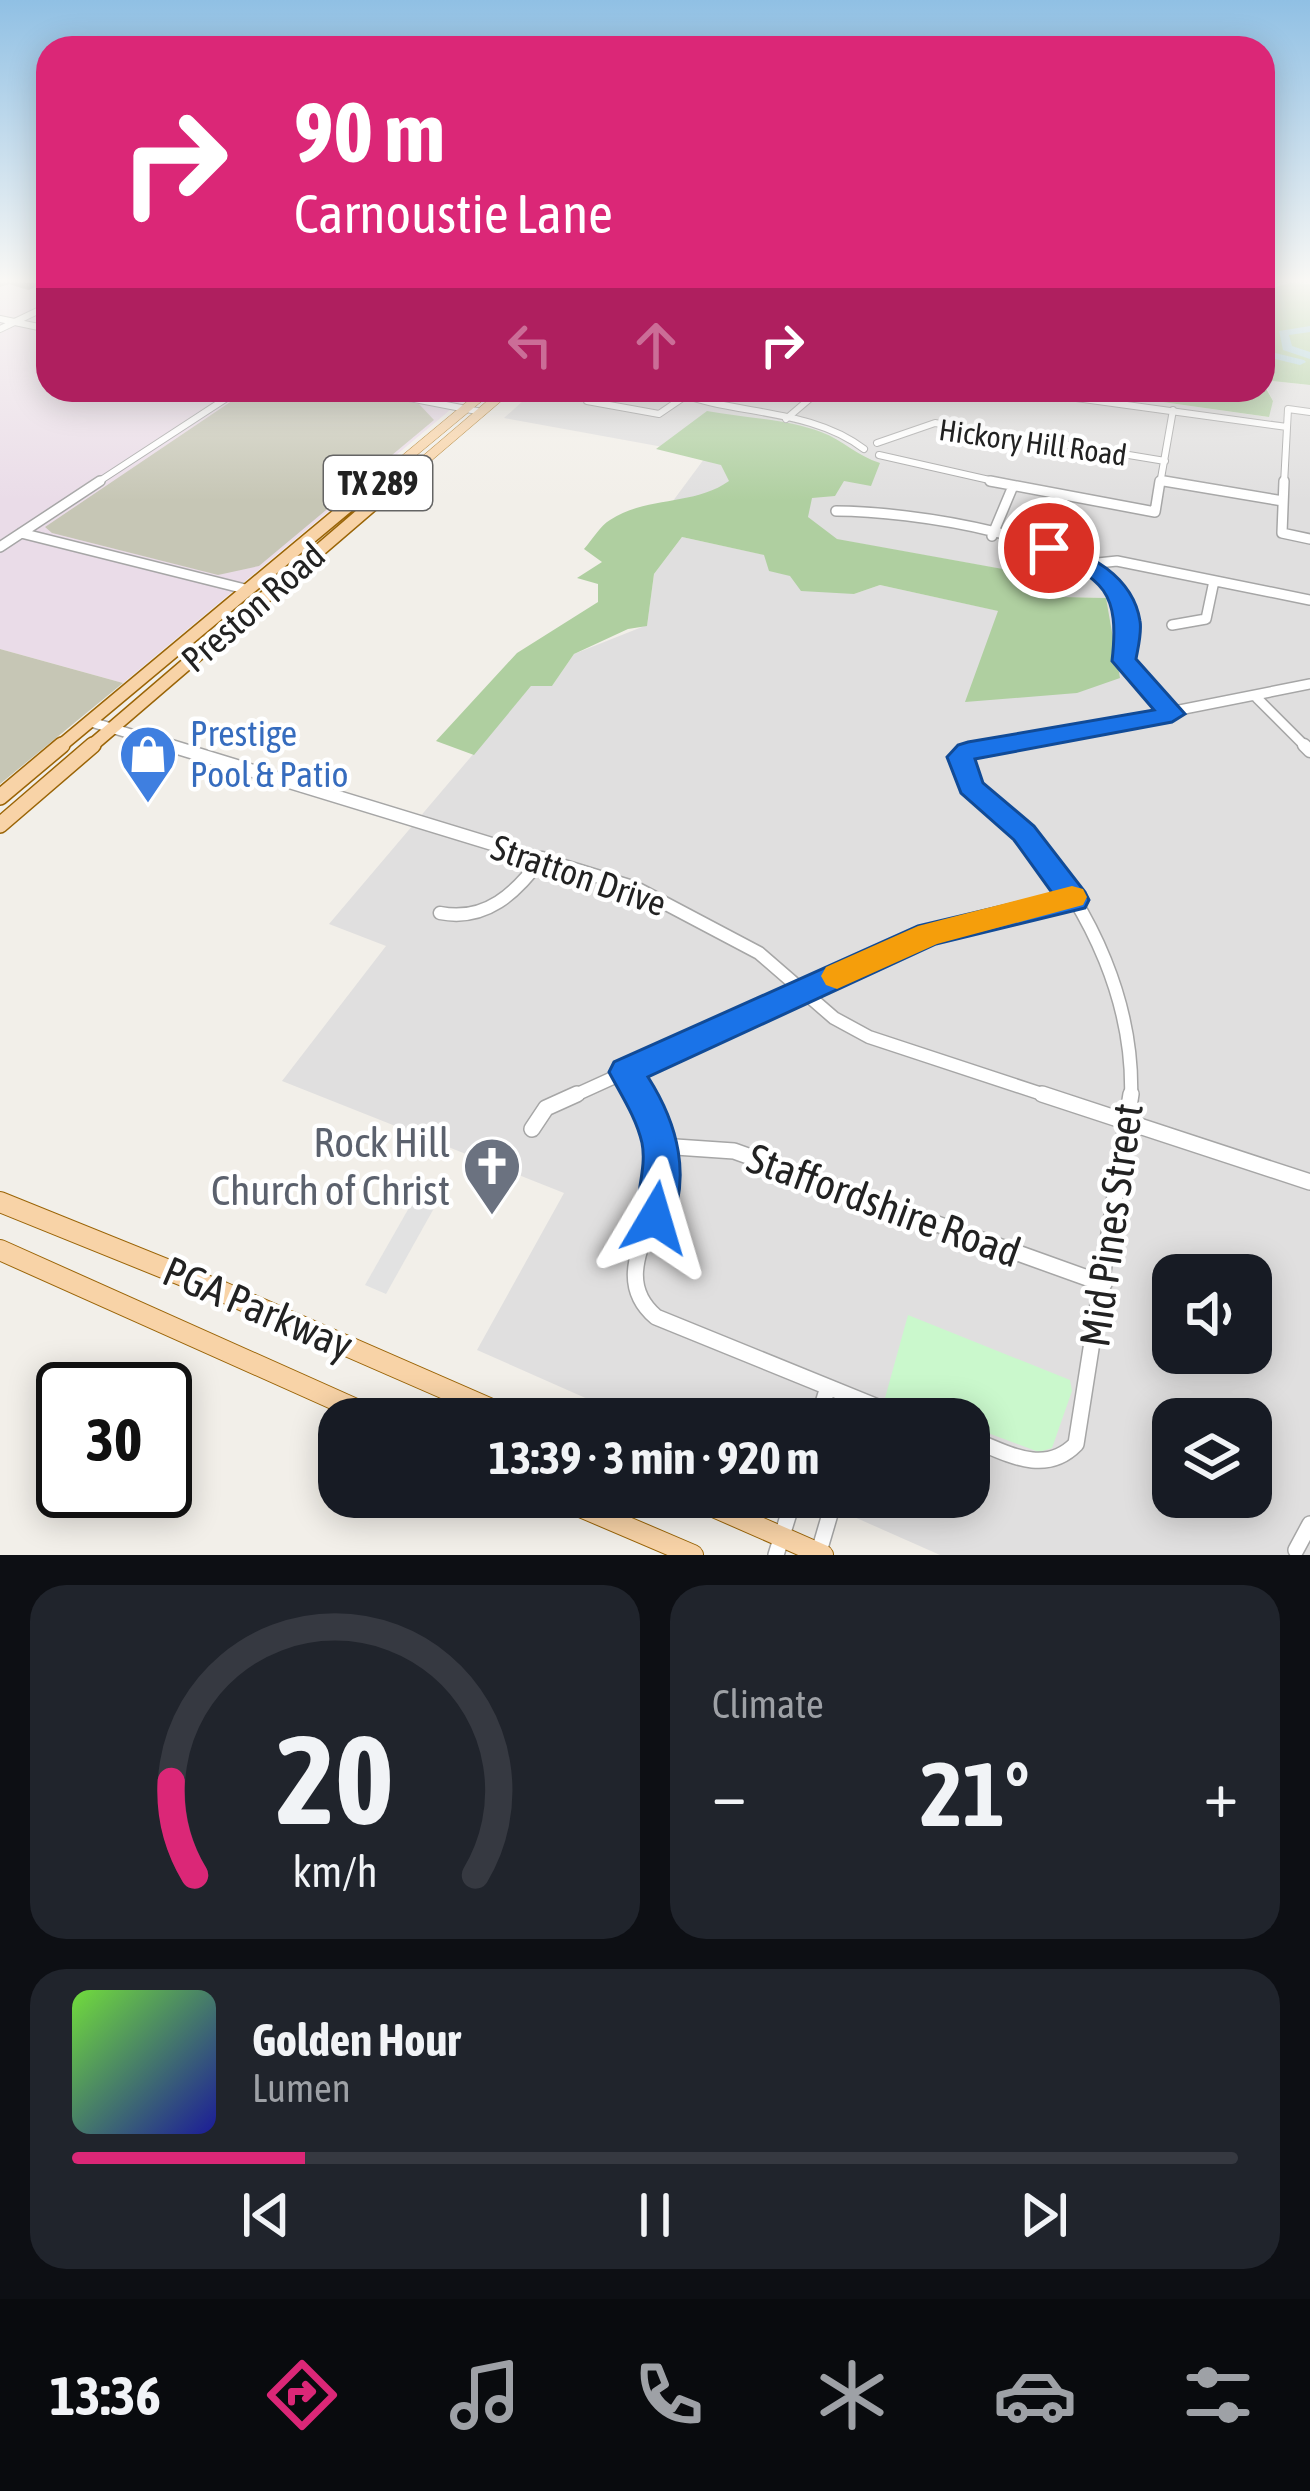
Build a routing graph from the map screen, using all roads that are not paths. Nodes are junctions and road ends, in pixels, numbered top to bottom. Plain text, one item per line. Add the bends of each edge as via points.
1 (221, 402) edge
2 (430, 402) edge
3 (474, 402) edge
4 (493, 402) edge
5 (597, 402) edge
6 (681, 402) edge
7 (718, 402) edge
8 (806, 402) edge
9 (1111, 402) edge
10 (466, 409) junction
11 (1173, 410) junction
12 (482, 412) junction
13 (1310, 412) edge
14 (788, 417) junction
15 (1287, 427) junction
16 (904, 437) junction
17 (876, 443) junction
18 (864, 448) junction
19 (891, 449) junction
20 (879, 455) junction
21 (904, 461) junction
22 (1165, 461) junction
23 (1161, 481) junction
24 (1013, 486) junction
25 (1283, 501) junction
26 (836, 511) dead end
27 (335, 518) junction
28 (352, 522) junction
29 (21, 533) junction
30 (992, 536) junction
31 (1310, 539) edge
32 (0, 547) edge
33 (1088, 564) junction
34 (1214, 580) junction
35 (249, 590) junction
36 (1310, 600) edge
37 (259, 602) junction
38 (1172, 625) dead end
39 (1310, 684) edge
40 (1257, 698) junction
41 (1172, 714) junction
42 (91, 722) junction
43 (112, 728) junction
44 (1310, 751) edge
45 (0, 797) edge
46 (0, 825) edge
47 (542, 858) junction
48 (1074, 900) junction
49 (440, 913) dead end
50 (805, 991) junction
51 (626, 1072) junction
52 (1130, 1122) junction
53 (532, 1129) dead end
54 (661, 1146) junction
55 (1310, 1182) edge
56 (0, 1202) edge
57 (0, 1250) edge
58 (1104, 1283) junction
59 (828, 1387) junction
60 (331, 1398) edge
61 (466, 1398) edge
62 (825, 1398) edge
63 (843, 1398) edge
64 (990, 1446) edge
65 (606, 1518) edge
66 (729, 1518) edge
67 (829, 1518) edge
68 (1310, 1524) edge
69 (779, 1546) edge
70 (1296, 1550) dead end
71 (820, 1554) edge
72 (693, 1555) edge

1 - 29 street
2 - 10 street
3 - 10 main road, Preston Road / TX 289
4 - 12 main road, Preston Road / TX 289
5 - 6 street via 659,414
7 - 14 street
8 - 14 street
9 - 11 street
10 - 12 street
10 - 27 main road, Preston Road / TX 289
11 - 15 street
11 - 22 street
12 - 28 main road, Preston Road / TX 289
13 - 15 street via 1288,410
14 - 17 street
14 - 18 street
15 - 25 street
16 - 17 street, Hickory Hill Road
16 - 19 street, Hickory Hill Road
16 - 22 street, Hickory Hill Road via 934,423
17 - 18 street, Hickory Hill Road
17 - 19 street
18 - 20 street
19 - 20 street
19 - 21 street
20 - 21 street
21 - 24 street
22 - 23 street
23 - 24 street via 1155,512
23 - 25 street
24 - 30 street
25 - 31 street via 1282,533
26 - 30 street
27 - 28 main road
27 - 35 main road, Preston Road / TX 289
28 - 37 main road, Preston Road / TX 289
29 - 32 street
29 - 35 street
30 - 33 street
33 - 34 street via 1117,561
33 - 41 street via 1126,606 1124,661
34 - 36 street
34 - 38 street via 1206,619
35 - 37 main road
35 - 42 main road, Preston Road / TX 289
37 - 43 main road, Preston Road / TX 289
39 - 40 street
40 - 41 street
40 - 44 street
41 - 48 street, Mid Pines Street via 968,751 961,760 971,787 1024,833
42 - 43 street, Stratton Drive
42 - 45 main road, Preston Road / TX 289
43 - 46 main road, Preston Road / TX 289
43 - 47 street, Stratton Drive
47 - 49 street via 518,890 492,907 472,916
47 - 50 street, Stratton Drive via 650,894 759,953
48 - 50 street via 929,934
48 - 52 street, Mid Pines Street via 1125,1016
50 - 51 street
50 - 52 street, Stratton Drive via 869,1037
51 - 53 street via 546,1108
51 - 54 street
52 - 55 street, Stratton Drive
52 - 58 street, Mid Pines Street
54 - 58 street, Staffordshire Road via 734,1151
54 - 59 street via 659,1203 632,1270 634,1295 656,1317
56 - 61 main road, PGA Parkway
57 - 60 main road, PGA Parkway
58 - 64 street, Mid Pines Street via 1073,1449 1060,1460 1035,1462
59 - 62 street
59 - 63 street
65 - 72 main road
66 - 69 main road
67 - 71 street
68 - 70 street
69 - 71 main road

